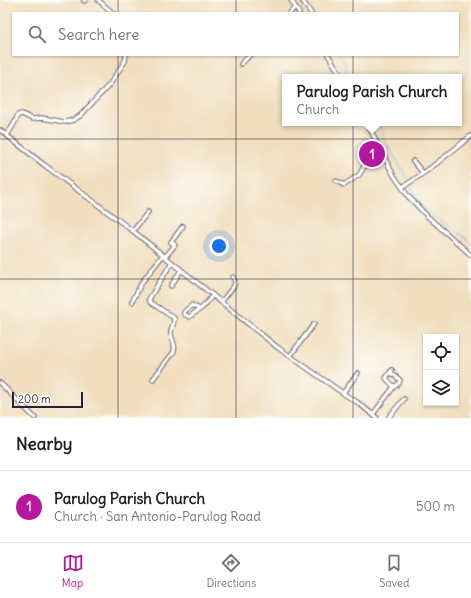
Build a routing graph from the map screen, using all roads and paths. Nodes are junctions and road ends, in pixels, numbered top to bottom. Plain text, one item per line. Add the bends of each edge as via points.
1 (98, 0) edge
2 (291, 0) edge
3 (302, 0) edge
4 (295, 7) junction
5 (112, 12) edge
6 (291, 12) edge
7 (298, 12) edge
8 (310, 12) edge
9 (126, 56) edge
10 (249, 56) edge
11 (329, 56) edge
12 (241, 64) dead end
13 (340, 74) edge
14 (368, 126) edge
15 (0, 130) edge
16 (7, 135) junction
17 (471, 136) edge
18 (378, 146) junction
19 (414, 161) dead end
20 (423, 173) junction
21 (336, 181) dead end
22 (402, 187) junction
23 (148, 212) dead end
24 (183, 226) dead end
25 (133, 231) junction
26 (471, 255) edge
27 (164, 256) junction
28 (172, 262) junction
29 (181, 270) junction
30 (232, 277) dead end
31 (171, 286) dead end
32 (213, 295) junction
33 (132, 302) dead end
34 (221, 302) junction
35 (199, 309) dead end
36 (314, 324) dead end
37 (290, 356) junction
38 (358, 373) dead end
39 (153, 379) dead end
40 (0, 383) edge
41 (394, 387) junction
42 (343, 393) junction
43 (404, 399) dead end
44 (375, 417) edge
45 (35, 418) edge
46 (388, 418) edge

1 - 5 street
2 - 4 street
3 - 8 street
4 - 6 street
4 - 7 street
9 - 16 street via 110,84 80,116 65,122 18,115
10 - 12 street
11 - 13 street
14 - 18 street
15 - 16 street
16 - 25 street
17 - 20 street
18 - 21 street via 367,152 368,160 359,175 344,185
18 - 22 street
19 - 20 street
20 - 22 street
22 - 26 street via 427,216
23 - 25 street
24 - 27 street via 171,242 175,245
25 - 27 street
27 - 28 street
27 - 33 street via 142,282
28 - 29 street
28 - 39 street via 149,299 174,318 171,333 175,350
29 - 31 street
29 - 32 street
30 - 34 street via 234,286
32 - 34 street
32 - 35 street
34 - 37 street
36 - 37 street
37 - 42 street
38 - 42 street
40 - 45 street
41 - 41 street via 400,381 391,371 386,378
41 - 44 street
42 - 44 street
43 - 46 street

